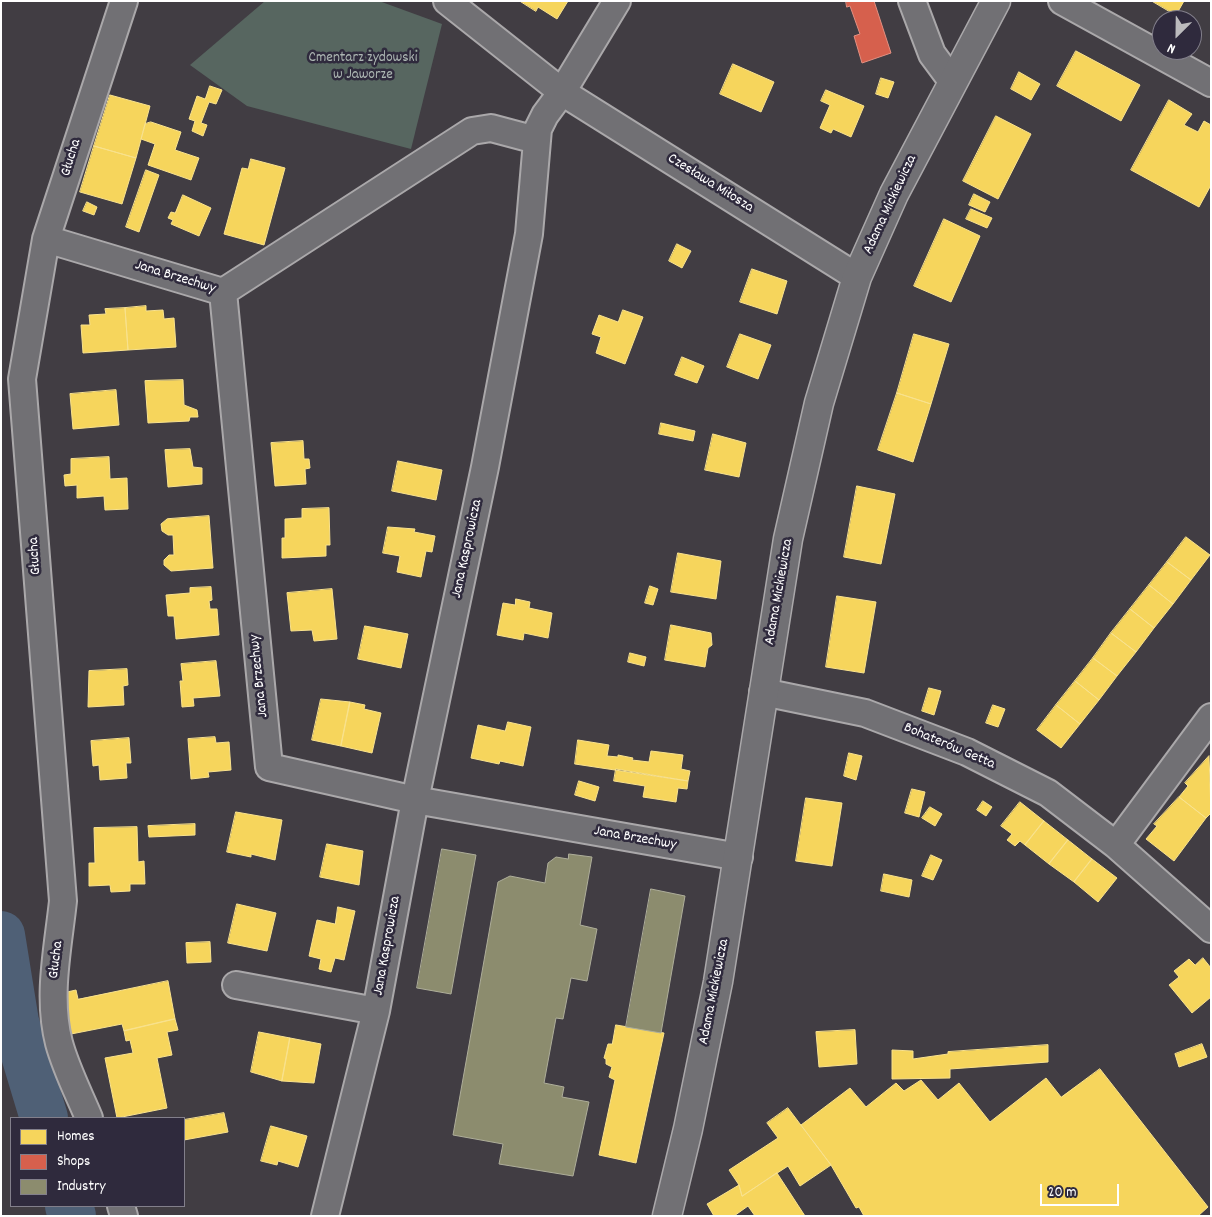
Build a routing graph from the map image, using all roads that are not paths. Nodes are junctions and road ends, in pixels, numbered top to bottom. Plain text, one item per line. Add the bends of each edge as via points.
1 (124, 1) edge
2 (447, 1) edge
3 (617, 1) edge
4 (912, 1) edge
5 (996, 1) edge
6 (1062, 1) edge
7 (952, 81) junction
8 (1211, 83) edge
9 (562, 92) junction
10 (536, 140) junction
11 (46, 239) junction
12 (858, 277) junction
13 (223, 292) junction
14 (763, 692) junction
15 (1211, 717) edge
16 (415, 800) junction
17 (1116, 845) junction
18 (739, 857) junction
19 (1211, 929) edge
20 (236, 985) dead end
21 (376, 1010) junction
22 (89, 1117) edge
23 (325, 1216) edge
24 (667, 1216) edge

1 - 11 street, Głucha
2 - 9 street, Czesława Miłosza
3 - 9 street
4 - 7 street via 932,54
5 - 7 main road, Adama Mickiewicza
6 - 8 street
7 - 12 main road, Adama Mickiewicza via 894,194
9 - 10 street, Jana Kasprowicza via 541,122
9 - 12 street, Czesława Miłosza
10 - 13 street via 491,128 472,131
10 - 16 street, Jana Kasprowicza via 529,234 485,467
11 - 13 street, Jana Brzechwy
11 - 22 street, Głucha via 22,379 62,902 54,1009 59,1043
12 - 14 main road, Adama Mickiewicza via 817,413 788,539
13 - 16 street, Jana Brzechwy via 269,766
14 - 17 street, Bohaterów Getta via 865,713 967,752 1048,793
14 - 18 main road, Adama Mickiewicza
15 - 17 street
16 - 18 street, Jana Brzechwy
16 - 21 street, Jana Kasprowicza
17 - 19 street, Bohaterów Getta
18 - 24 main road, Adama Mickiewicza via 718,982
20 - 21 street, Jana Kasprowicza
21 - 23 street, Jana Kasprowicza

